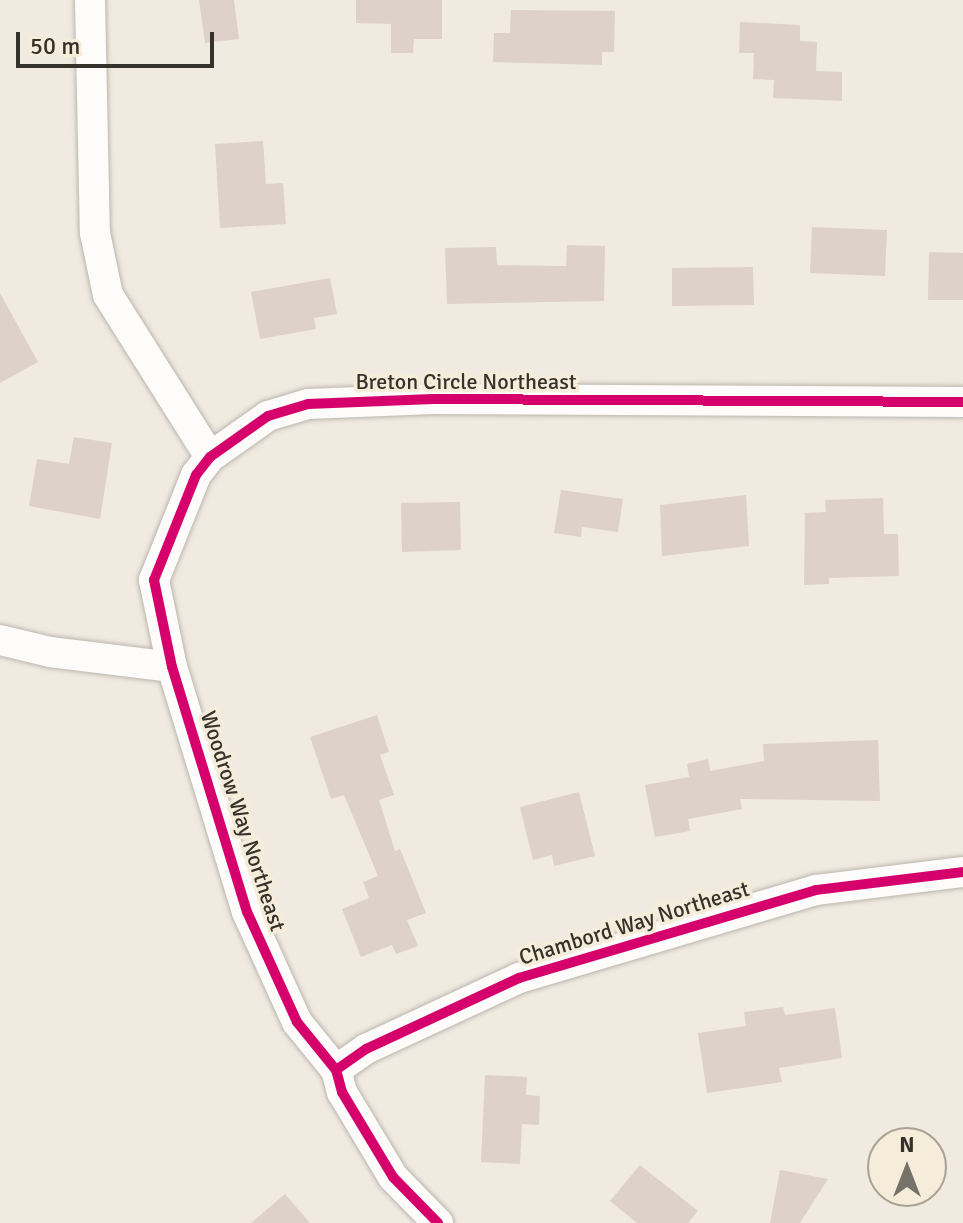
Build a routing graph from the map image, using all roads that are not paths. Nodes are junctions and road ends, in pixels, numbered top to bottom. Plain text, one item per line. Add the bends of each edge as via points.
1 (90, 0) edge
2 (963, 402) edge
3 (210, 457) junction
4 (0, 640) edge
5 (172, 667) junction
6 (963, 872) edge
7 (336, 1070) junction
8 (438, 1223) edge

1 - 3 street via 95,233 108,295
2 - 3 street, Breton Circle Northeast via 433,399 308,404 268,416
3 - 5 street, Breton Circle Northeast via 170,529 154,580
4 - 5 street via 50,652
5 - 7 street, Woodrow Way Northeast via 247,912 297,1022
6 - 7 street, Chambord Way Northeast via 816,890 519,978 366,1049
7 - 8 street, Woodrow Way Northeast via 342,1092 393,1177

